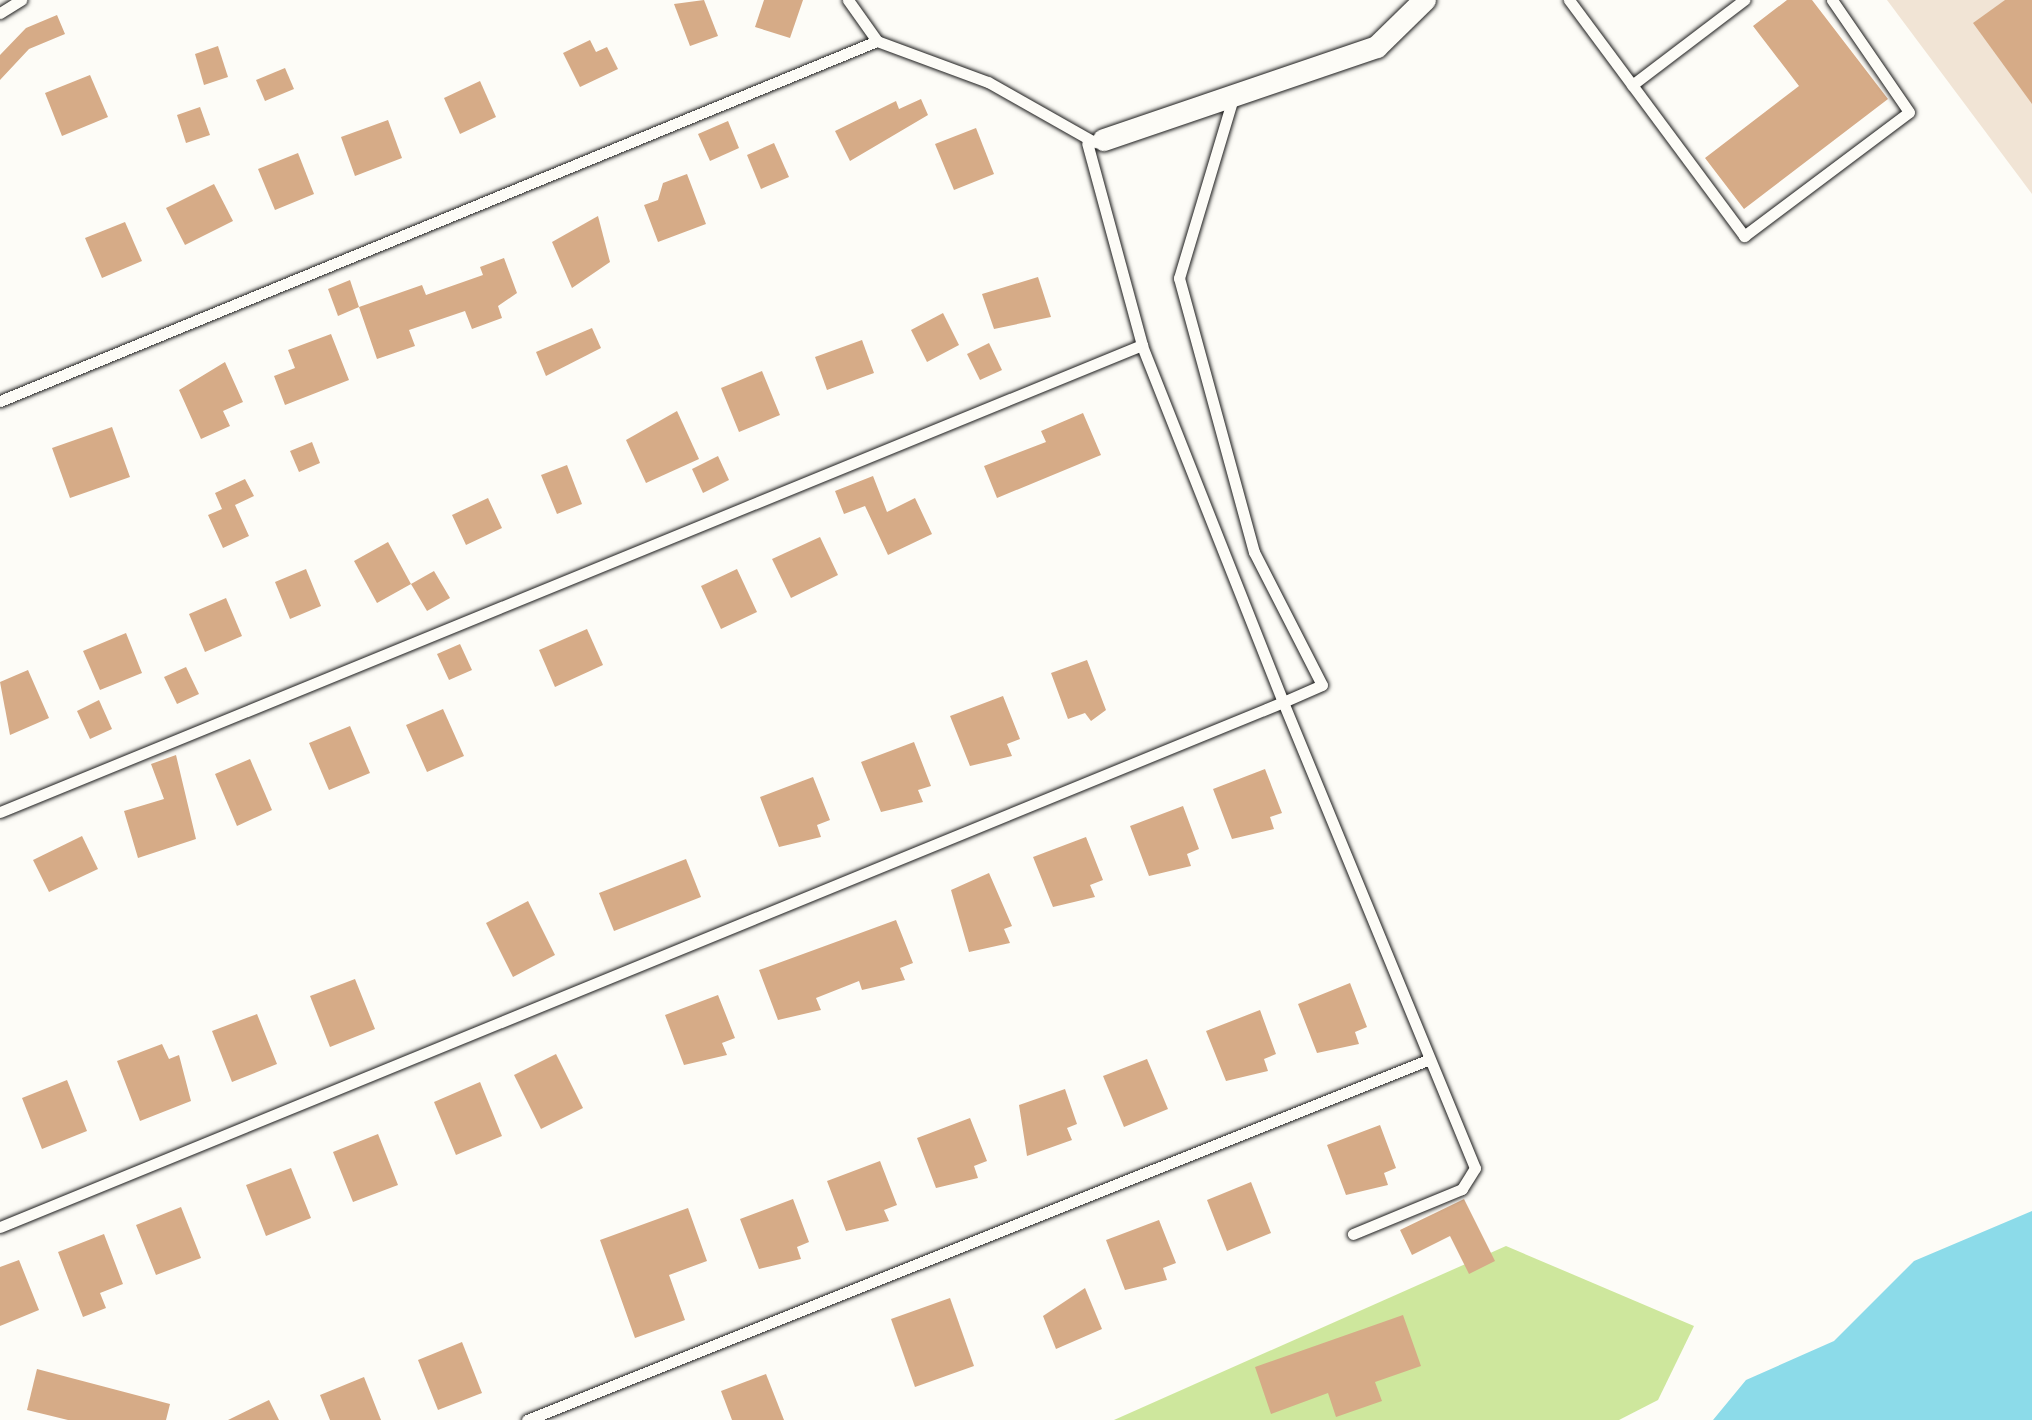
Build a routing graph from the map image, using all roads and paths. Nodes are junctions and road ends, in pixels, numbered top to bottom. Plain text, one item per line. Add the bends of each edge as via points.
1 (21, 0) edge
2 (848, 0) edge
3 (1425, 0) edge
4 (1569, 0) edge
5 (1744, 0) edge
6 (1832, 0) edge
7 (0, 12) edge
8 (877, 41) junction
9 (1632, 85) junction
10 (1236, 90) junction
11 (1095, 141) junction
12 (1142, 345) junction
13 (0, 401) edge
14 (1284, 702) junction
15 (0, 812) edge
16 (1430, 1059) junction
17 (0, 1228) edge
18 (1353, 1234) dead end
19 (528, 1420) edge

1 - 7 lane
2 - 8 lane
3 - 10 street via 1377,46
4 - 9 lane
5 - 9 lane
6 - 9 lane via 1909,112 1744,236
8 - 11 lane via 988,82
8 - 13 lane
10 - 11 street
10 - 14 lane via 1179,278 1254,552 1322,684
11 - 12 lane
12 - 14 lane
12 - 15 lane
14 - 16 lane
14 - 17 lane
16 - 18 lane via 1475,1168 1472,1181
16 - 19 lane

